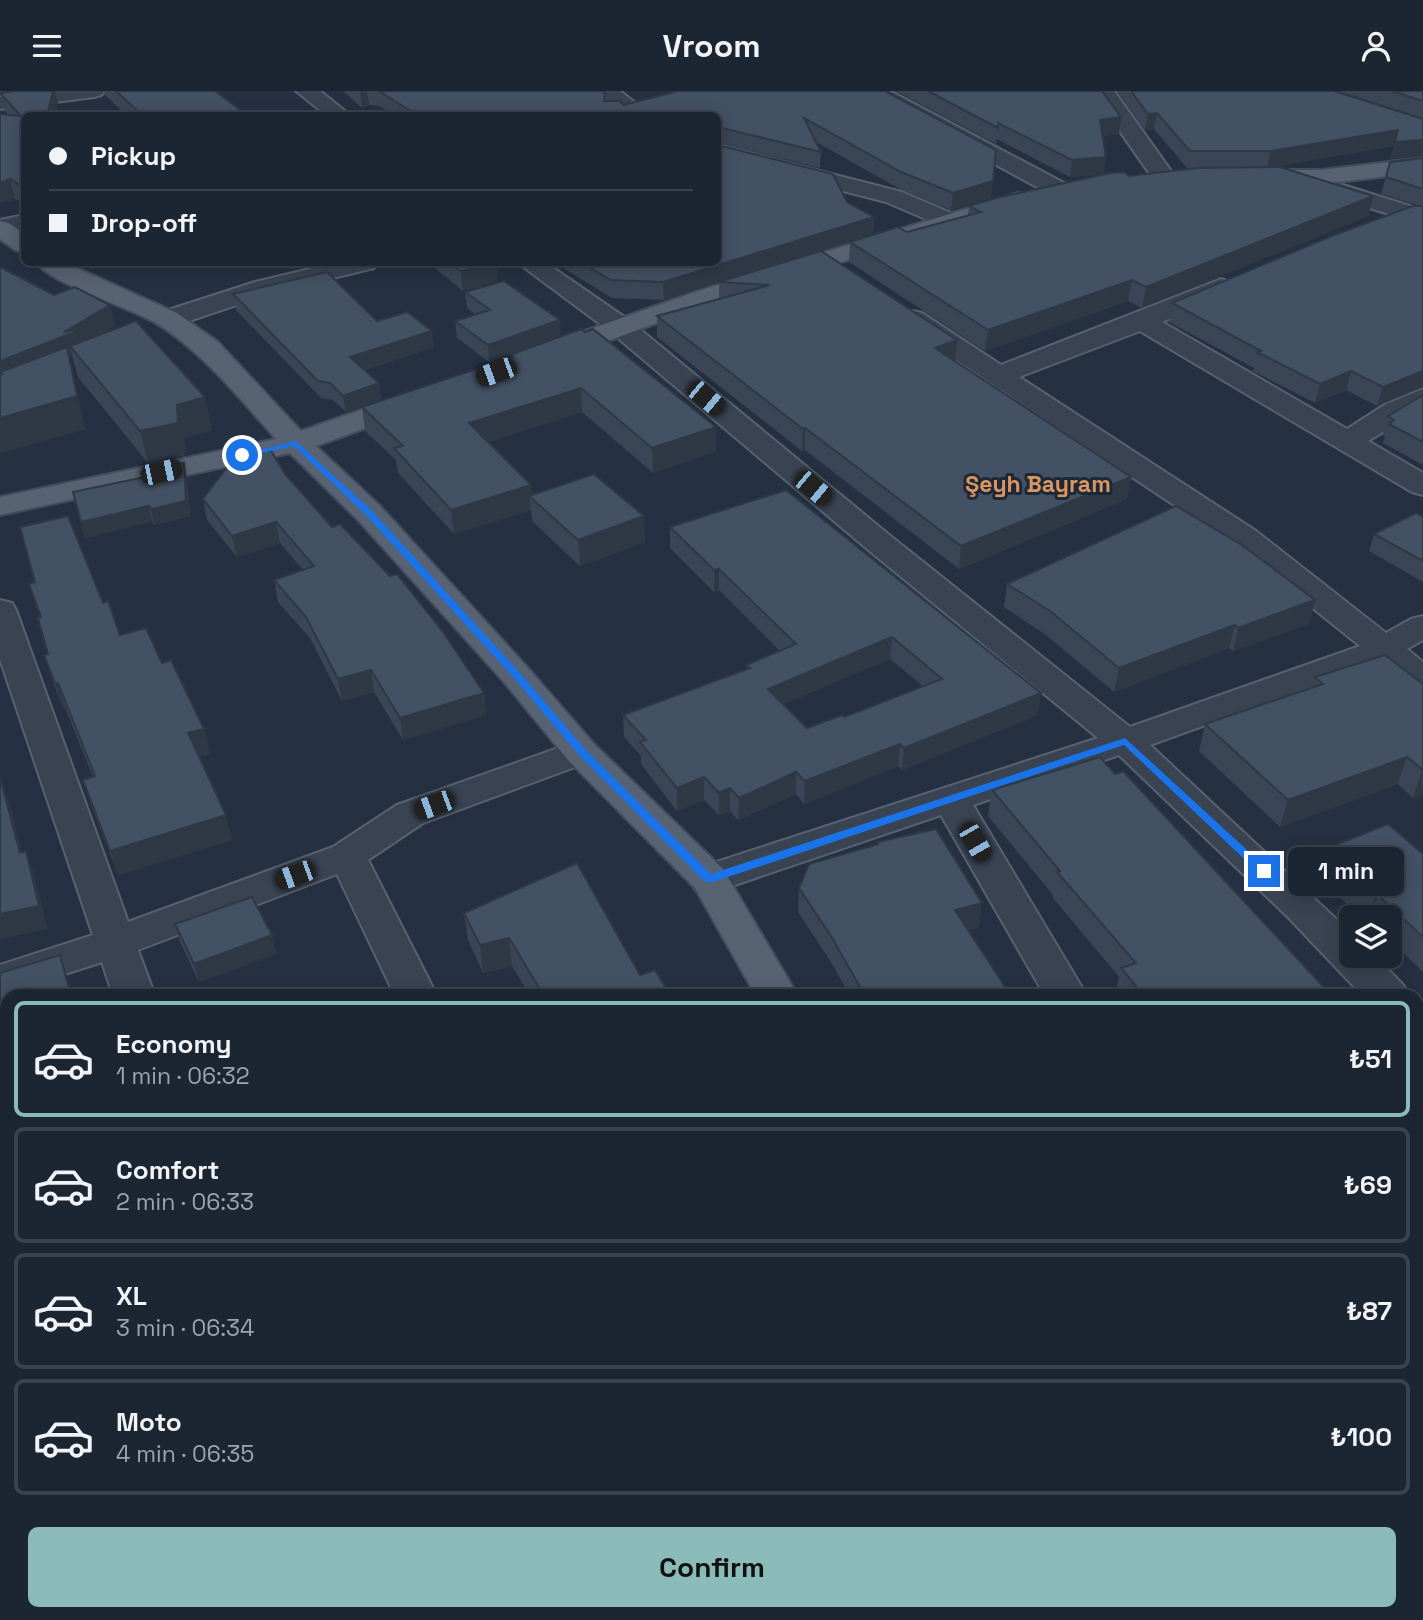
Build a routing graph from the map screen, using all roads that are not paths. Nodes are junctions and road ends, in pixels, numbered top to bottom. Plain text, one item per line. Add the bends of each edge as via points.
1 (307, 91) edge
2 (606, 91) edge
3 (874, 91) edge
4 (1103, 91) edge
5 (90, 97) edge
6 (0, 103) edge
7 (660, 104) edge
8 (335, 112) edge
9 (628, 112) edge
10 (636, 112) edge
11 (721, 154) edge
12 (1423, 165) edge
13 (1230, 177) edge
14 (1295, 177) junction
15 (1164, 178) junction
16 (1190, 178) edge
17 (1137, 180) edge
18 (1083, 185) edge
19 (1056, 188) junction
20 (1415, 215) edge
21 (950, 221) junction
22 (21, 223) edge
23 (0, 227) edge
24 (1370, 227) edge
25 (21, 243) edge
26 (824, 260) junction
27 (54, 266) edge
28 (353, 266) edge
29 (534, 266) edge
30 (1247, 276) edge
31 (859, 283) edge
32 (894, 306) edge
33 (1142, 321) junction
34 (166, 327) junction
35 (621, 327) junction
36 (530, 360) edge
37 (998, 375) junction
38 (439, 392) edge
39 (1423, 397) edge
40 (296, 443) junction
41 (1346, 443) junction
42 (1423, 486) edge
43 (0, 506) edge
44 (0, 610) edge
45 (1423, 626) edge
46 (1383, 649) junction
47 (1423, 679) edge
48 (1125, 741) junction
49 (582, 752) junction
50 (950, 798) junction
51 (347, 856) junction
52 (709, 879) junction
53 (114, 943) junction
54 (0, 980) edge
55 (131, 989) edge
56 (413, 989) edge
57 (773, 989) edge
58 (1062, 989) edge
59 (1381, 989) edge

1 - 8 street
2 - 9 street
3 - 19 street
4 - 15 street
5 - 6 street
7 - 10 street
11 - 21 street via 894,197
12 - 14 main road
13 - 14 main road
14 - 20 street
15 - 16 main road
15 - 17 main road
18 - 19 main road
19 - 21 main road
20 - 24 street
21 - 26 main road
22 - 23 street
23 - 25 main road
26 - 31 street
26 - 35 main road
27 - 34 main road
28 - 34 street via 264,287
29 - 35 street
30 - 33 street
32 - 37 street
33 - 37 street
33 - 41 street
34 - 40 main road via 208,348
35 - 36 main road
35 - 48 street
37 - 46 street via 1245,538
38 - 40 main road
39 - 41 street
40 - 43 main road
40 - 49 main road via 369,513
41 - 42 street
44 - 53 street
45 - 46 street
46 - 47 street
46 - 48 street
48 - 50 street
48 - 59 street via 1303,908
49 - 51 street via 410,814
49 - 52 main road
50 - 52 street
50 - 58 street
51 - 53 street
51 - 56 street
52 - 57 main road
53 - 54 street
53 - 55 street

